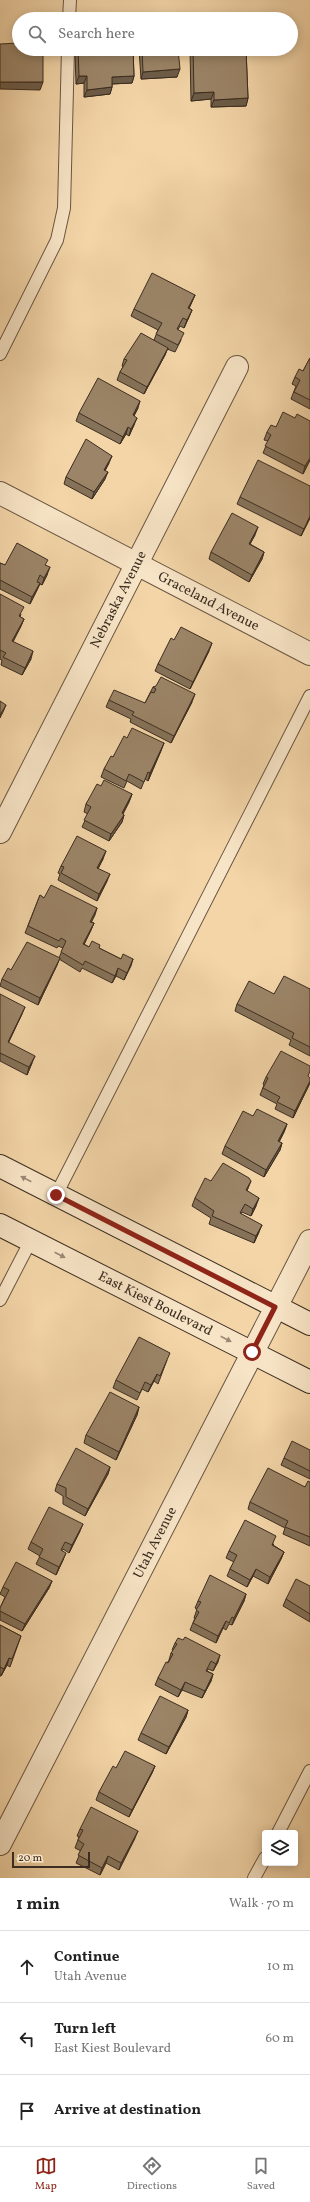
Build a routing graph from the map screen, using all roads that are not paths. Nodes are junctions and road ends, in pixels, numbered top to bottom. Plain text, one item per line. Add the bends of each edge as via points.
1 (70, 0) edge
2 (69, 12) edge
3 (68, 56) edge
4 (0, 354) edge
5 (237, 367) dead end
6 (0, 493) edge
7 (136, 565) junction
8 (310, 654) edge
9 (310, 696) edge
10 (0, 832) edge
11 (0, 1166) edge
12 (56, 1195) junction
13 (0, 1225) edge
14 (30, 1240) junction
15 (310, 1241) edge
16 (0, 1300) edge
17 (275, 1307) junction
18 (310, 1324) edge
19 (252, 1352) junction
20 (310, 1382) edge
21 (310, 1771) edge
22 (280, 1830) edge
23 (0, 1844) edge
24 (262, 1863) edge
25 (254, 1878) edge

1 - 2 lane
3 - 4 lane via 64,208 57,240
5 - 7 street, Nebraska Avenue
6 - 7 street, Graceland Avenue
7 - 8 street, Graceland Avenue
7 - 10 street, Nebraska Avenue
9 - 12 lane
12 -> 11 street
12 - 17 street
13 - 14 street, East Kiest Boulevard
14 - 16 lane
14 -> 19 street, East Kiest Boulevard
15 - 17 street, Utah Avenue
17 - 18 street
17 - 19 street, Utah Avenue
19 - 20 street, East Kiest Boulevard
19 - 23 street, Utah Avenue
21 - 22 lane
24 - 25 lane

